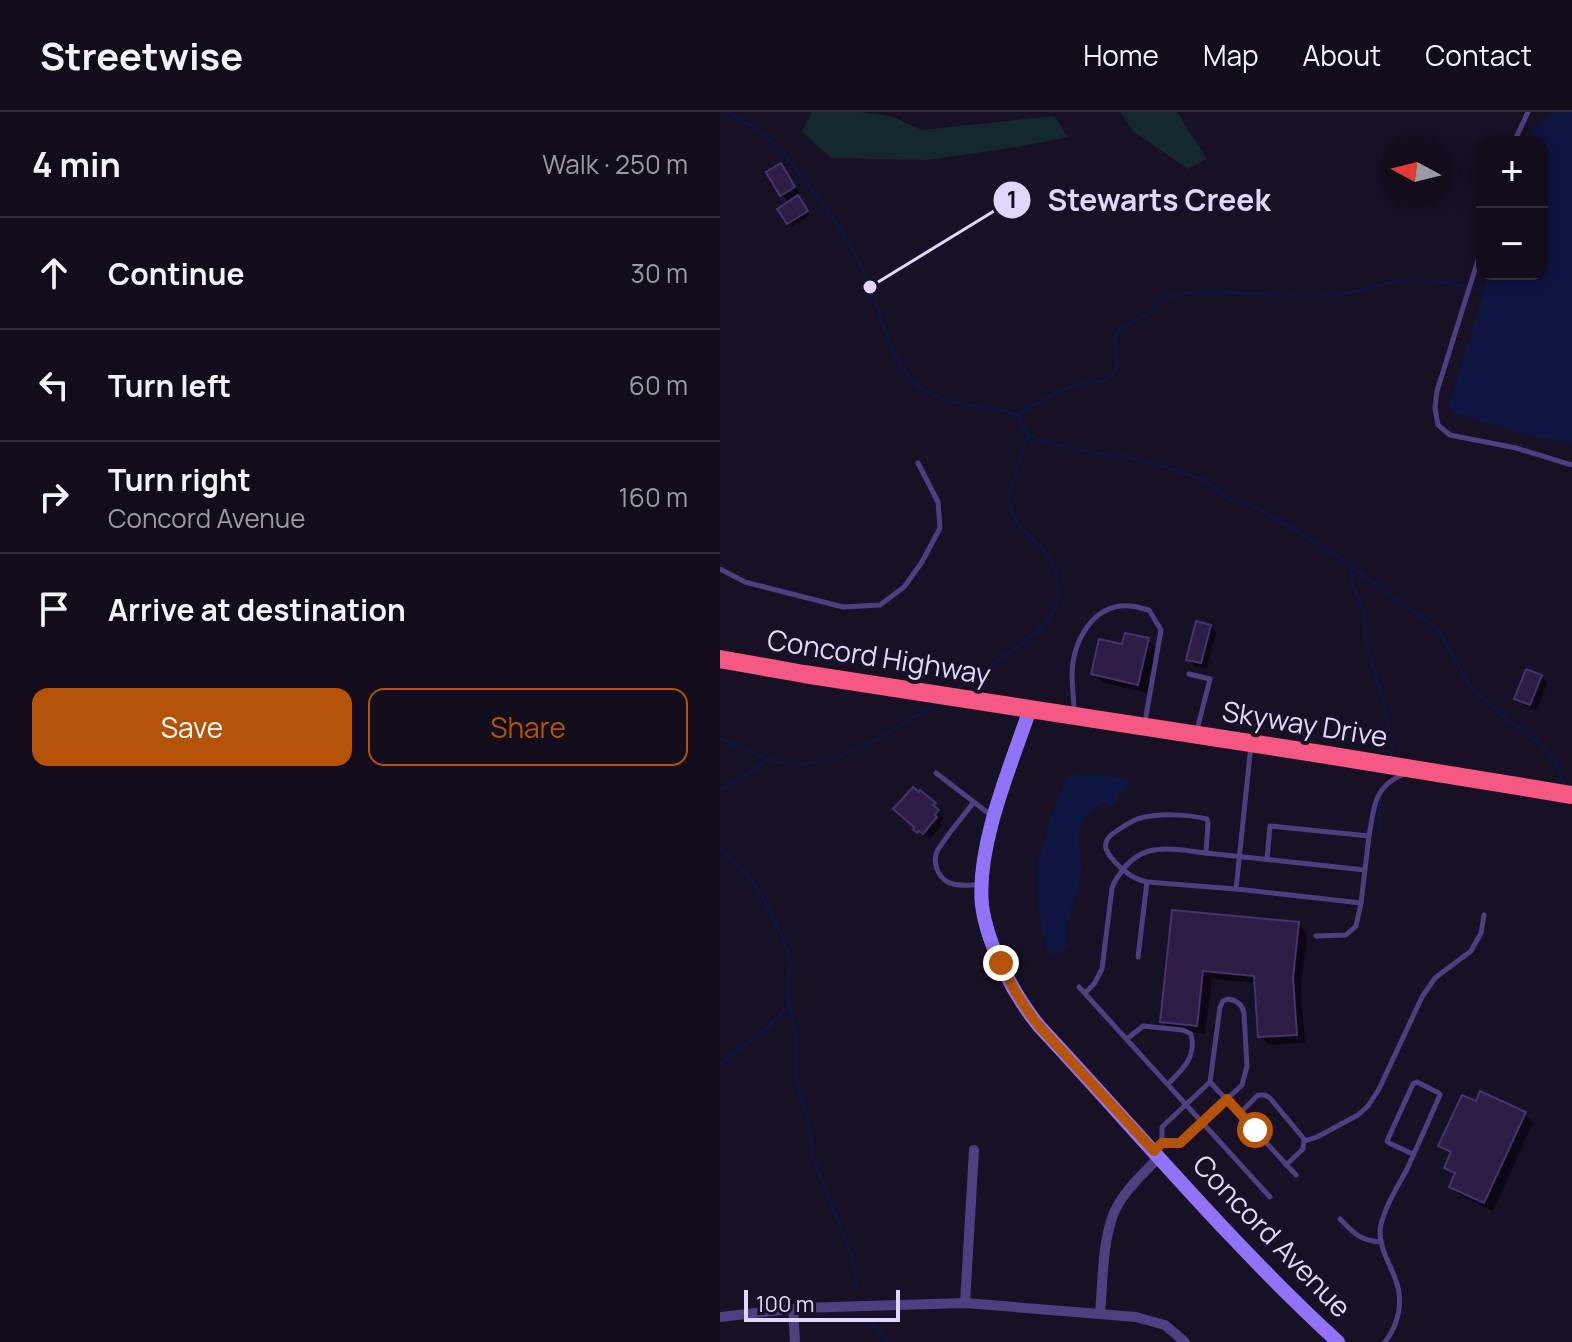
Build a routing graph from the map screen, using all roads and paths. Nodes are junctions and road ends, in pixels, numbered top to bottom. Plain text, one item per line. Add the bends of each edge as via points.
1 (1528, 112) edge
2 (1517, 136) edge
3 (1476, 266) edge
4 (918, 463) dead end
5 (1572, 465) edge
6 (720, 569) edge
7 (720, 659) edge
8 (1189, 674) dead end
9 (1030, 709) junction
10 (1075, 716) junction
11 (1144, 727) junction
12 (1196, 734) junction
13 (1251, 744) junction
14 (1416, 770) junction
15 (936, 773) dead end
16 (1572, 795) edge
17 (973, 803) junction
18 (993, 817) junction
19 (1369, 836) junction
20 (1206, 853) junction
21 (1240, 856) junction
22 (1267, 859) junction
23 (1123, 870) junction
24 (1365, 870) junction
25 (1147, 882) junction
26 (982, 885) junction
27 (1236, 889) junction
28 (1361, 903) junction
29 (1484, 915) dead end
30 (1316, 936) dead end
31 (1138, 957) dead end
32 (1079, 987) dead end
33 (1085, 993) junction
34 (1127, 1039) junction
35 (1210, 1082) junction
36 (1168, 1084) junction
37 (1227, 1099) junction
38 (1187, 1105) junction
39 (1240, 1113) junction
40 (1202, 1122) junction
41 (1305, 1141) junction
42 (974, 1150) dead end
43 (1158, 1150) junction
44 (1413, 1154) junction
45 (1286, 1165) junction
46 (1296, 1175) dead end
47 (1270, 1197) dead end
48 (1340, 1219) dead end
49 (1381, 1242) junction
50 (965, 1303) junction
51 (793, 1309) junction
52 (1100, 1313) junction
53 (720, 1317) edge
54 (795, 1342) edge
55 (1185, 1342) edge
56 (1338, 1342) edge
57 (1385, 1342) edge

1 - 2 lane
3 - 5 lane via 1437,391 1438,425 1450,435
4 - 6 lane via 938,502 940,528 904,587 880,605 843,607 745,582
7 - 9 highway, Concord Highway
8 - 12 lane via 1210,679
9 - 10 highway, Skyway Drive
9 - 18 street, Concord Avenue
10 - 11 highway, Skyway Drive
10 - 11 lane via 1072,672 1077,645 1088,623 1107,609 1129,605 1149,610 1161,630
11 - 12 highway, Skyway Drive
12 - 13 highway, Skyway Drive
13 - 14 highway, Skyway Drive
13 - 21 lane
14 - 16 highway, Skyway Drive
14 - 19 lane via 1382,788
15 - 17 lane
17 - 18 lane
17 - 26 lane via 937,852 936,863 951,884
18 - 26 street, Concord Avenue
19 - 22 lane via 1270,826
19 - 24 lane
20 - 21 lane
20 - 23 lane via 1151,849
20 - 23 lane via 1207,819 1173,815 1136,820 1104,843
21 - 22 lane
21 - 27 lane
22 - 24 lane
23 - 25 lane
23 - 33 lane via 1112,888 1102,969
24 - 28 lane
25 - 27 lane
25 - 31 lane
26 - 43 street, Concord Avenue via 990,937 1023,1007
27 - 28 lane
28 - 30 lane via 1356,926 1346,935
29 - 41 lane via 1471,951 1435,978 1422,997 1368,1106
32 - 33 lane
33 - 34 lane
34 - 36 lane
34 - 36 lane via 1143,1026 1191,1034 1189,1060
35 - 37 lane
35 - 37 lane via 1220,1007 1233,999 1243,1006 1247,1066 1242,1085
35 - 38 lane
36 - 38 lane
37 - 39 lane
37 - 40 lane
38 - 40 lane
38 - 43 lane via 1162,1127
39 - 41 lane via 1258,1095 1265,1095
39 - 45 lane
40 - 43 lane via 1180,1143
40 - 47 lane
41 - 45 lane
42 - 50 street
43 - 52 street via 1114,1213
43 - 56 street, Concord Avenue via 1230,1234
44 - 44 lane via 1440,1095 1417,1082 1387,1141
44 - 49 lane via 1380,1227
45 - 46 lane
48 - 49 lane via 1358,1237
49 - 57 lane via 1400,1302 1398,1319
50 - 51 street
50 - 52 street
51 - 53 street
51 - 54 street
52 - 55 street via 1165,1325

